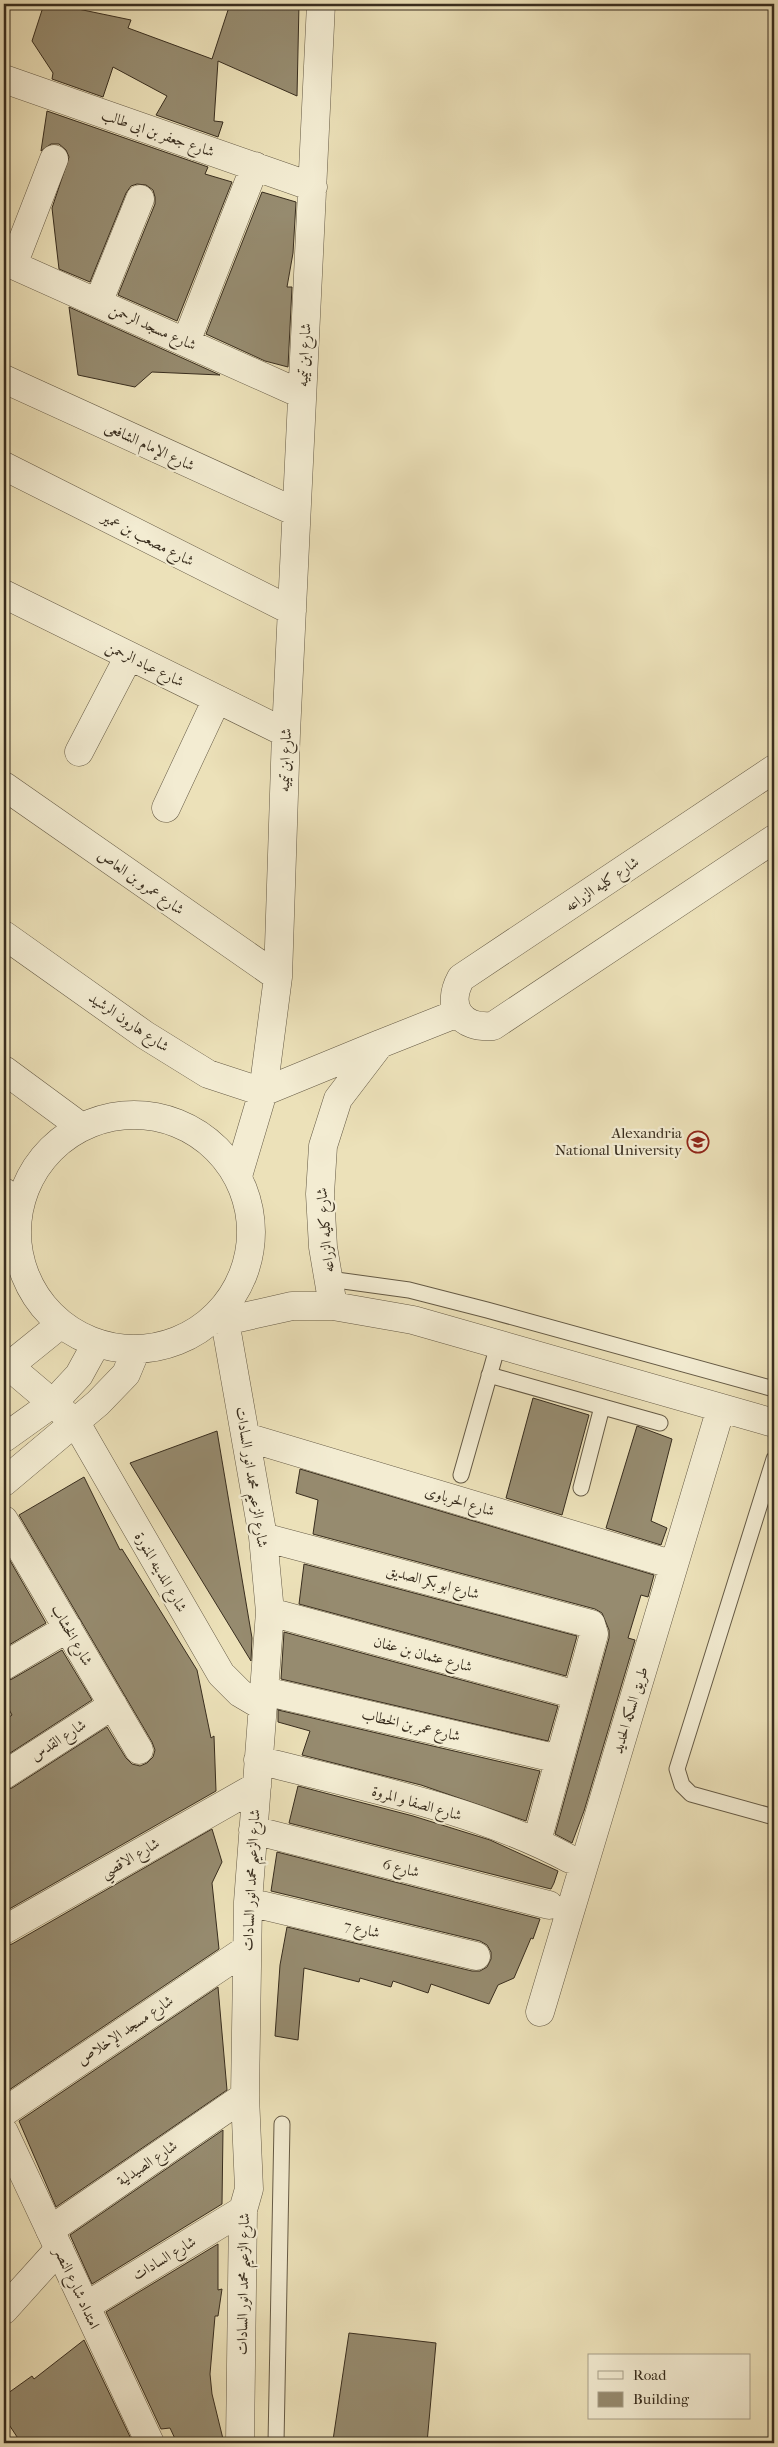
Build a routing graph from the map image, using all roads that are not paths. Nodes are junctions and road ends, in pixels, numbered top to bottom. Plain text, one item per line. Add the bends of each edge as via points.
1 (321, 4) edge
2 (4, 78) edge
3 (54, 159) dead end
4 (255, 166) junction
5 (313, 187) junction
6 (140, 199) dead end
7 (9, 263) edge
8 (98, 303) junction
9 (186, 342) junction
10 (4, 379) edge
11 (301, 394) junction
12 (4, 466) edge
13 (296, 512) junction
14 (4, 594) edge
15 (292, 611) junction
16 (129, 656) junction
17 (217, 699) junction
18 (286, 733) junction
19 (79, 752) dead end
20 (774, 770) edge
21 (4, 786) edge
22 (166, 808) dead end
23 (774, 839) edge
24 (4, 935) edge
25 (278, 977) junction
26 (458, 1013) junction
27 (380, 1044) junction
28 (4, 1070) edge
29 (263, 1092) junction
30 (80, 1126) junction
31 (238, 1176) junction
32 (11, 1198) edge
33 (329, 1279) junction
34 (333, 1306) junction
35 (220, 1320) junction
36 (61, 1324) junction
37 (96, 1344) junction
38 (498, 1345) junction
39 (136, 1350) junction
40 (5, 1366) edge
41 (489, 1376) junction
42 (774, 1390) edge
43 (53, 1403) junction
44 (602, 1407) junction
45 (721, 1408) junction
46 (76, 1423) junction
47 (660, 1423) dead end
48 (774, 1423) edge
49 (246, 1437) junction
50 (4, 1438) edge
51 (774, 1459) edge
52 (461, 1475) dead end
53 (4, 1482) edge
54 (581, 1488) dead end
55 (4, 1520) edge
56 (263, 1537) junction
57 (674, 1565) junction
58 (270, 1612) junction
59 (68, 1628) junction
60 (4, 1666) edge
61 (577, 1695) junction
62 (263, 1698) junction
63 (113, 1706) junction
64 (139, 1750) dead end
65 (559, 1759) junction
66 (257, 1773) junction
67 (4, 1775) edge
68 (774, 1817) edge
69 (253, 1830) junction
70 (537, 1841) junction
71 (570, 1859) dead end
72 (248, 1902) junction
73 (549, 1905) dead end
74 (4, 1930) edge
75 (247, 1949) junction
76 (476, 1956) dead end
77 (540, 2012) dead end
78 (245, 2096) junction
79 (4, 2112) edge
80 (282, 2124) dead end
81 (4, 2132) edge
82 (11, 2167) edge
83 (243, 2210) junction
84 (54, 2239) junction
85 (86, 2306) junction
86 (4, 2310) edge
87 (150, 2443) edge
88 (240, 2443) edge
89 (276, 2443) edge

1 - 5 street, شارع ابن تيميه
2 - 4 street, شارع جعفر بن ابى طالب
3 - 7 street
4 - 5 street, شارع جعفر بن ابى طالب
4 - 9 street
5 - 11 street, شارع ابن تيميه
6 - 8 street
7 - 8 street, شارع مسجد الرحمن
8 - 9 street, شارع مسجد الرحمن
9 - 11 street, شارع مسجد الرحمن
10 - 13 street, شارع الإمام الشافعى
11 - 13 street, شارع ابن تيميه
12 - 15 street, شارع مصعب بن عمير
13 - 15 street, شارع ابن تيميه
14 - 16 street, شارع عباد الرحمن
15 - 18 street, شارع ابن تيميه
16 - 17 street, شارع عباد الرحمن
16 - 19 street
17 - 18 street, شارع عباد الرحمن
17 - 22 street
18 - 25 street, شارع ابن تيميه
20 - 26 street, شارع كليه الزراعه via 461,978 455,989
21 - 25 street, شارع عمرو بن العاص
23 - 26 street via 493,1026 480,1028 467,1023
24 - 29 street, شارع هارون الرشيد via 145,1035 208,1074
25 - 29 street, شارع ابن تيميه
26 - 27 street
27 - 29 street
27 - 33 street, شارع كليه الزراعه via 338,1099 323,1146 320,1194 323,1247
28 - 30 street
29 - 31 street, شارع ابن تيميه
30 - 31 street via 124,1114 169,1119 209,1141
30 - 32 street via 59,1140
31 - 35 street via 250,1213 250,1252 238,1288
32 - 36 street via 19,1258 28,1283 42,1306
33 - 34 street, شارع كليه الزراعه
33 - 42 lane via 409,1290
34 - 35 street via 292,1306
34 - 38 street via 413,1320
35 - 39 street via 178,1342
35 - 49 street, شارع الزعيم محمد انور السادات
36 - 37 street
36 - 40 street
37 - 39 street
37 - 43 street via 79,1375
38 - 41 lane
38 - 45 street
39 - 46 street via 126,1374
40 - 43 street, شارع المدينه المنورة
41 - 44 lane
41 - 52 lane
43 - 46 street, شارع المدينه المنورة
43 - 50 street
44 - 47 lane
44 - 54 lane
45 - 48 street
45 - 57 street, طريق السكه الحديد
46 - 53 street
46 - 62 street, شارع المدينه المنورة via 221,1674 240,1693
49 - 56 street, شارع الزعيم محمد انور السادات
49 - 57 street, شارع الحرباوى
51 - 68 lane via 677,1769 682,1785 691,1794
55 - 59 street, شارع الخشاب
56 - 58 street, شارع الزعيم محمد انور السادات
56 - 61 street, شارع ابو بكر الصديق via 589,1623 594,1634
57 - 77 street, طريق السكه الحديد
58 - 61 street, شارع عثمان بن عفان
58 - 62 street, شارع الزعيم محمد انور السادات
59 - 60 street
59 - 63 street, شارع الخشاب
61 - 65 street
62 - 65 street, شارع عمر بن الخطاب
62 - 66 street, شارع الزعيم محمد انور السادات
63 - 64 street, شارع الخشاب
63 - 67 street, شارع القدس
65 - 70 street
66 - 69 street, شارع الزعيم محمد انور السادات
66 - 70 street, شارع الصفا و المروة via 482,1821
66 - 74 street, شارع الاقصي
69 - 72 street, شارع الزعيم محمد انور السادات
69 - 73 street, شارع 6
70 - 71 street, شارع الصفا و المروة
72 - 75 street, شارع الزعيم محمد انور السادات
72 - 76 street, شارع 7
75 - 78 street, شارع الزعيم محمد انور السادات
75 - 79 street, شارع مسجد الإخلاص
78 - 83 street, شارع الزعيم محمد انور السادات via 249,2189
78 - 84 street, شارع الصيدلية
80 - 89 lane
81 - 82 street, امتداد شارع النصر
82 - 84 street, امتداد شارع النصر
83 - 85 street, شارع السادات
83 - 88 street, شارع الزعيم محمد انور السادات
84 - 85 street, امتداد شارع النصر
84 - 86 street, شارع الصيدلية
85 - 87 street, امتداد شارع النصر

